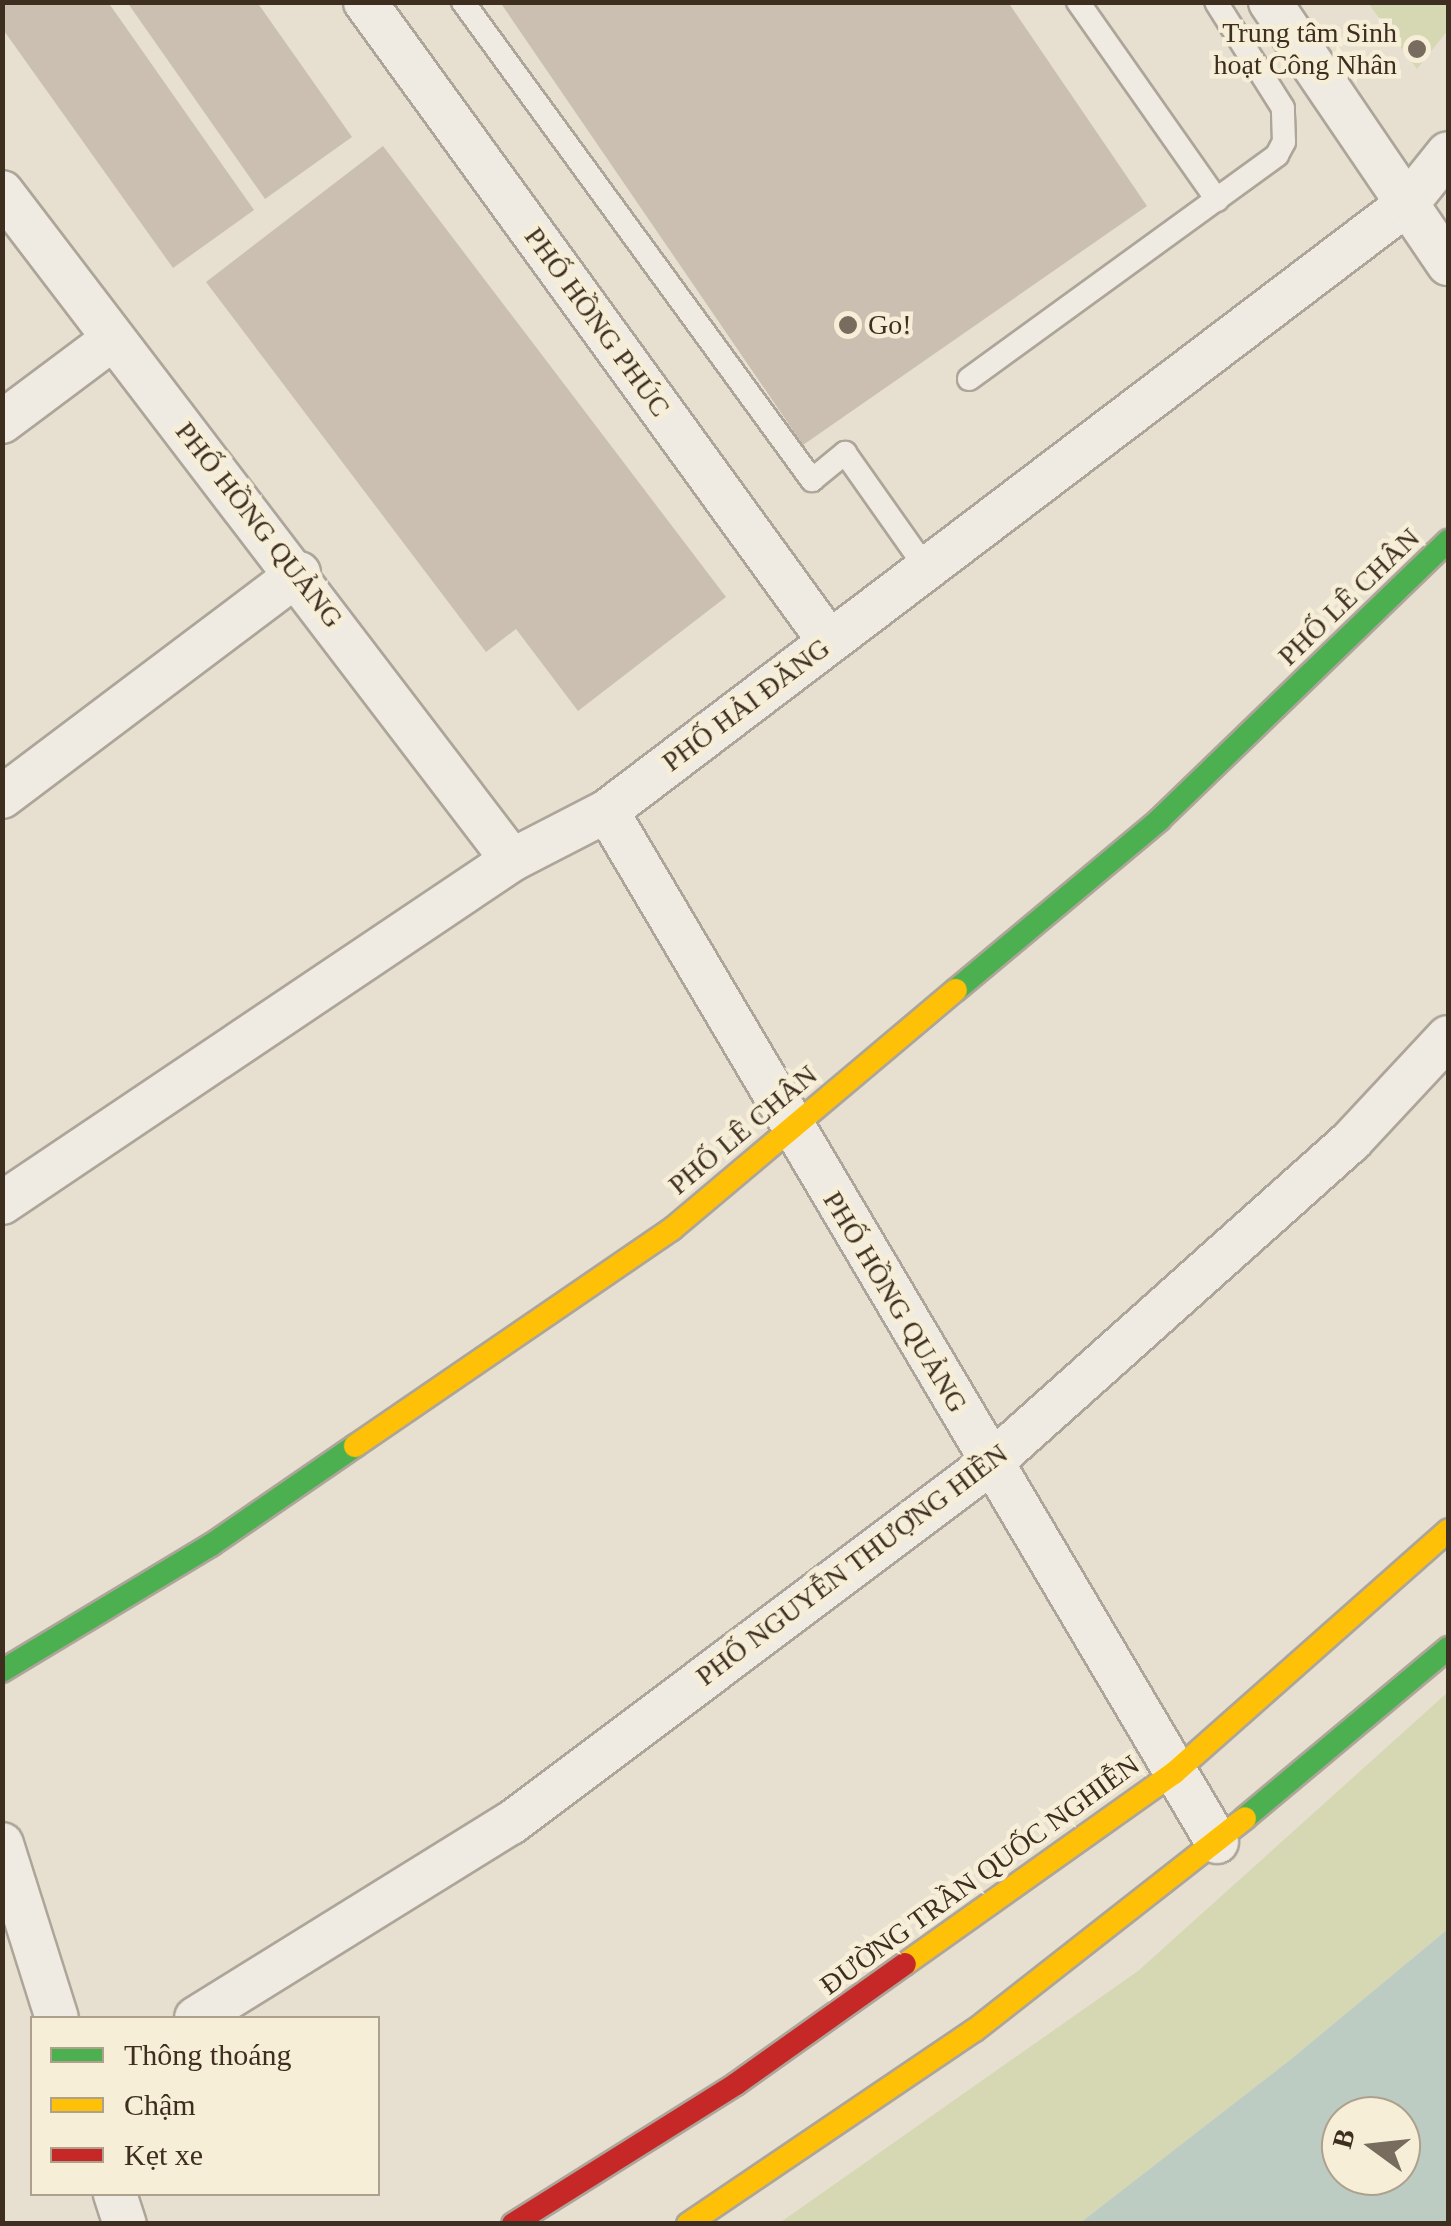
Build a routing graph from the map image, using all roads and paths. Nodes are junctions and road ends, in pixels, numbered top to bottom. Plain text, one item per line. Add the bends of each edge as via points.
1 (366, 2) edge
2 (463, 2) edge
3 (1078, 2) edge
4 (1216, 2) edge
5 (1270, 2) edge
6 (1448, 152) edge
7 (2, 192) edge
8 (1218, 200) junction
9 (1408, 204) junction
10 (1448, 264) edge
11 (113, 339) junction
12 (969, 379) dead end
13 (2, 422) edge
14 (1448, 541) edge
15 (926, 568) junction
16 (299, 573) junction
17 (829, 641) junction
18 (2, 798) edge
19 (608, 812) junction
20 (512, 860) junction
21 (1448, 1038) edge
22 (791, 1129) junction
23 (2, 1203) edge
24 (992, 1462) junction
25 (1448, 1531) edge
26 (1448, 1648) edge
27 (2, 1672) edge
28 (1174, 1773) junction
29 (1217, 1842) junction
30 (2, 1844) edge
31 (56, 2016) edge
32 (199, 2016) edge
33 (116, 2196) edge
34 (125, 2224) edge
35 (513, 2224) edge
36 (688, 2224) edge

1 - 17 street, PHỐ HỒNG PHÚC
2 - 15 lane via 812,480 845,454
3 - 8 lane
4 - 8 lane via 1283,108 1285,128 1277,155
5 - 9 street
6 - 9 street, PHỐ HẢI ĐĂNG
7 - 11 street, PHỐ HỒNG QUẢNG
8 - 12 lane
9 - 10 street
9 - 15 street, PHỐ HẢI ĐĂNG
11 - 13 street
11 - 16 street, PHỐ HỒNG QUẢNG
14 - 22 main road, PHỐ LÊ CHÂN via 1159,820
15 - 17 street, PHỐ HẢI ĐĂNG
16 - 18 street
16 - 20 street, PHỐ HỒNG QUẢNG
17 - 19 street, PHỐ HẢI ĐĂNG
19 - 20 street, PHỐ HẢI ĐĂNG
19 - 22 street, PHỐ HỒNG QUẢNG
20 - 23 street, PHỐ HẢI ĐĂNG
21 - 24 street, PHỐ NGUYỄN THƯỢNG HIỀN via 1351,1141
22 - 24 street, PHỐ HỒNG QUẢNG
22 - 27 main road, PHỐ LÊ CHÂN via 639,1252 211,1546
24 - 28 street, PHỐ HỒNG QUẢNG
24 - 32 street, PHỐ NGUYỄN THƯỢNG HIỀN via 511,1823
25 - 28 main road, ĐƯỜNG TRẦN QUỐC NGHIỄN
26 - 29 main road
28 - 29 street, PHỐ HỒNG QUẢNG
28 - 35 main road, ĐƯỜNG TRẦN QUỐC NGHIỄN via 736,2084
29 - 36 main road via 975,2030
30 - 31 street
33 - 34 street

